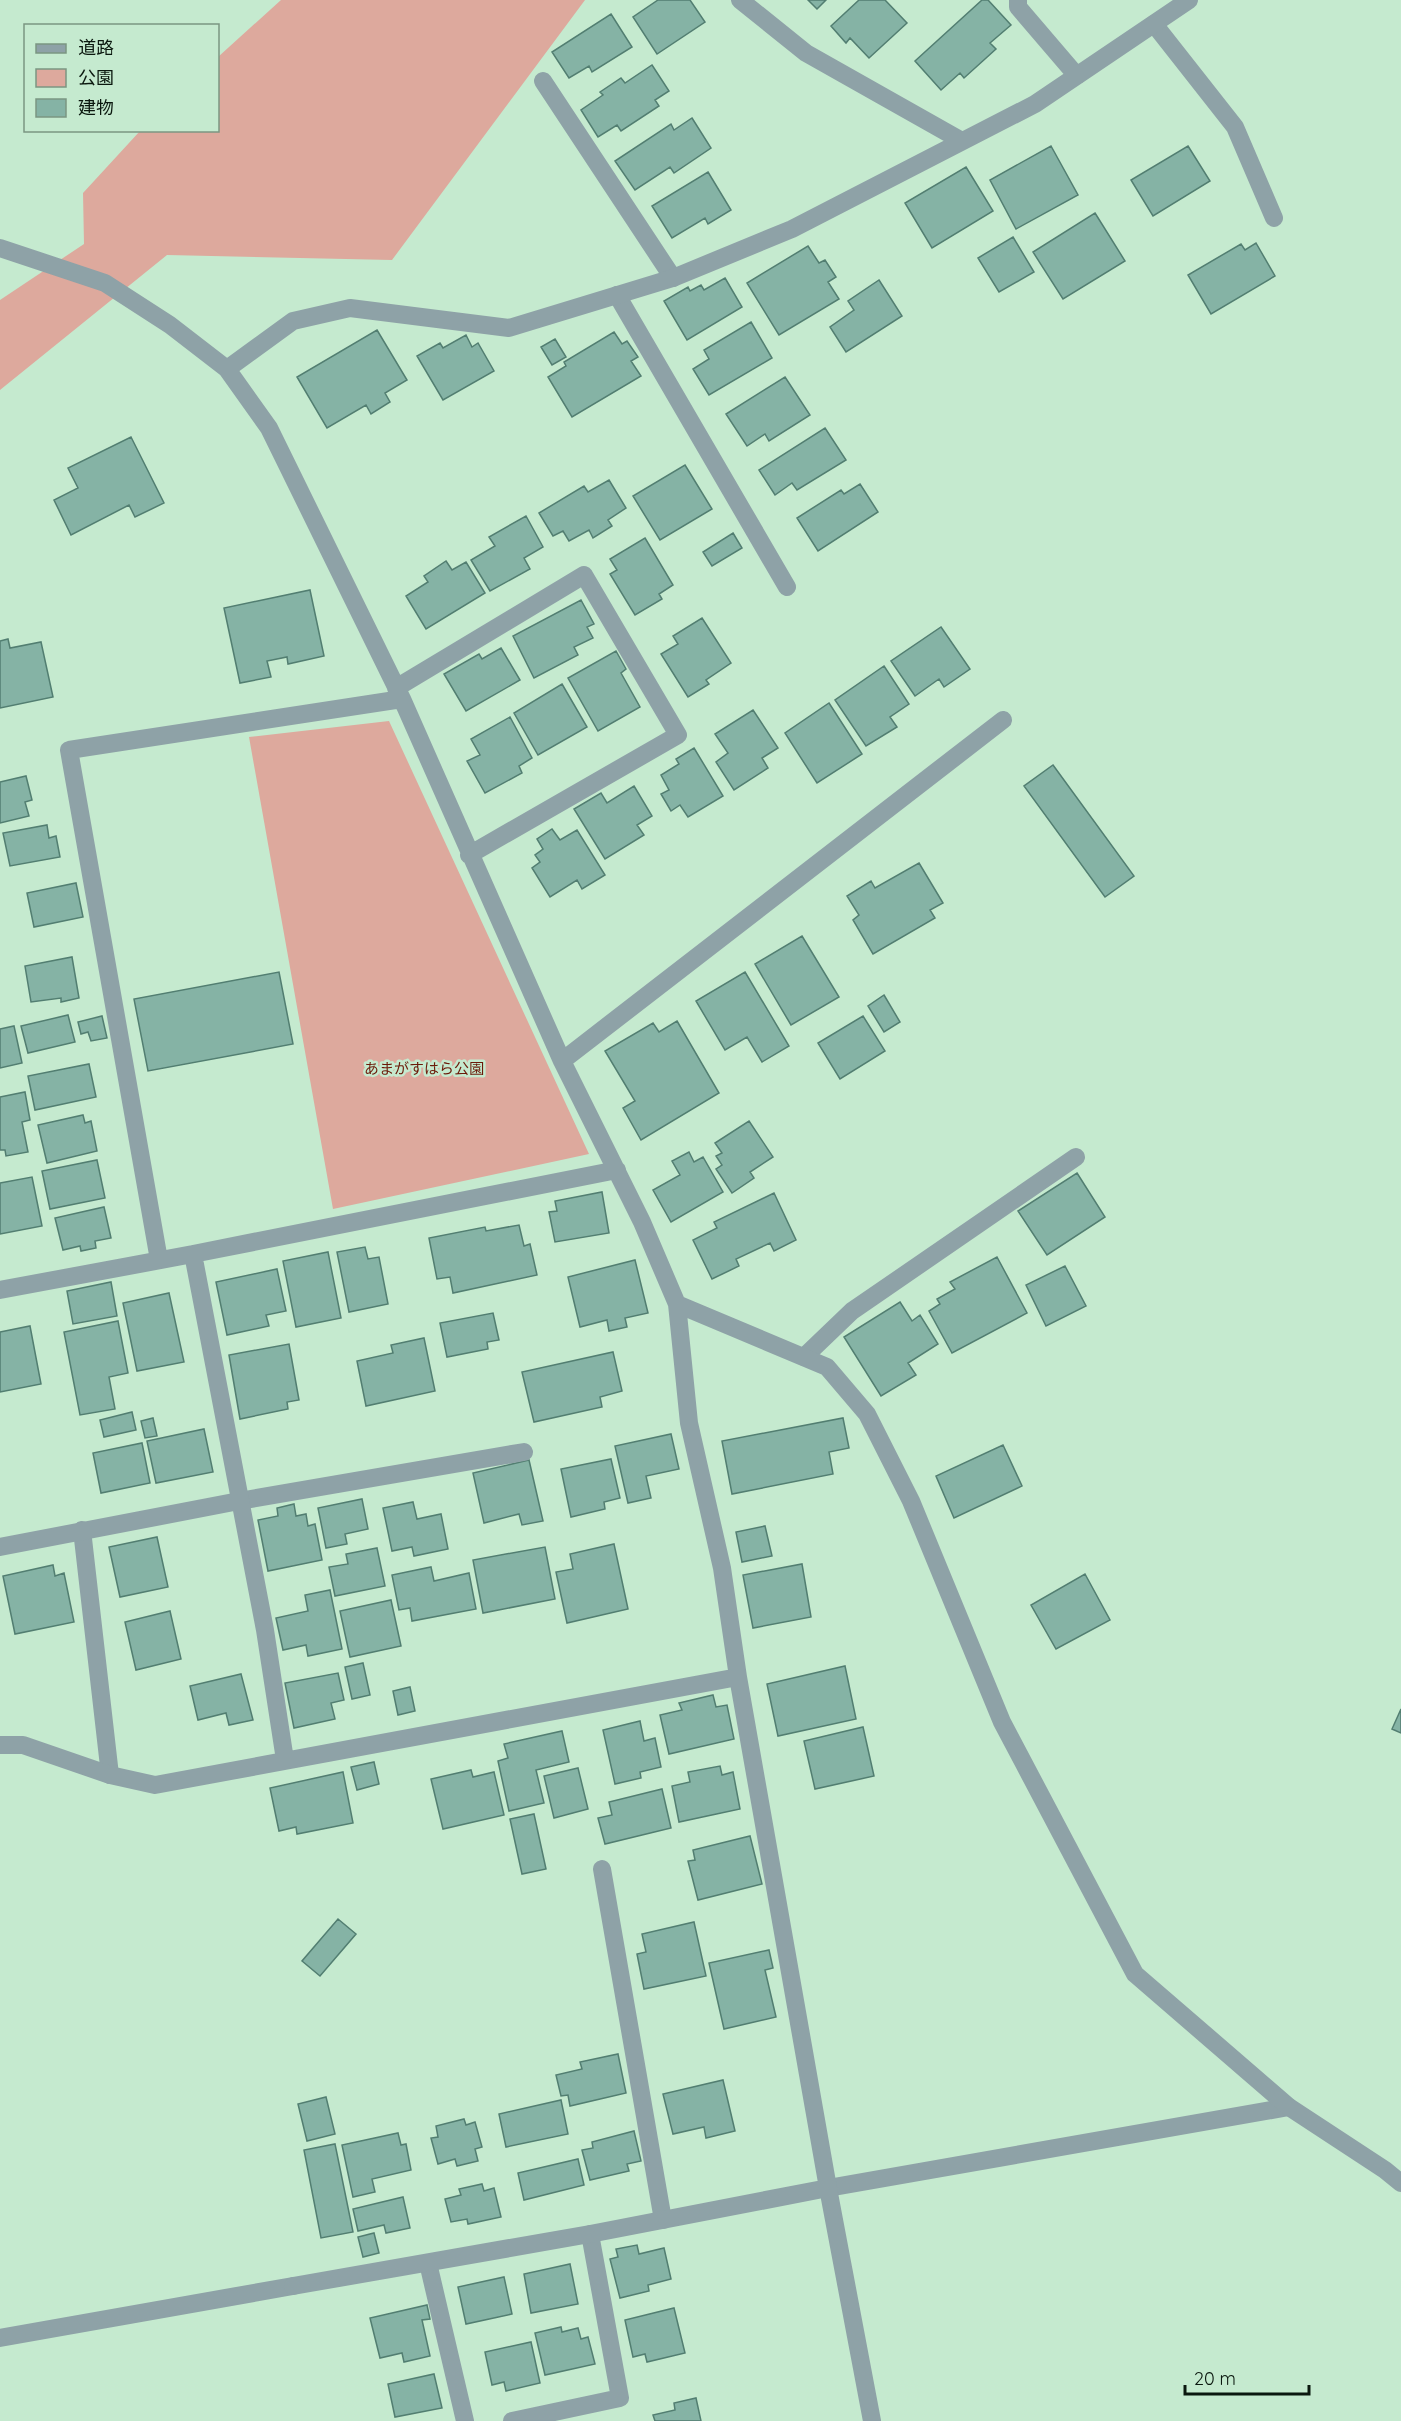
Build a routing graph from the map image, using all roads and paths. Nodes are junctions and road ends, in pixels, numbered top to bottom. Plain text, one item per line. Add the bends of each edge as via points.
1 (740, 0) edge
2 (1018, 0) edge
3 (1190, 0) edge
4 (1154, 24) junction
5 (1077, 76) junction
6 (543, 81) dead end
7 (962, 141) junction
8 (1274, 218) dead end
9 (0, 248) edge
10 (673, 278) junction
11 (617, 295) junction
12 (227, 369) junction
13 (787, 587) dead end
14 (399, 693) junction
15 (1003, 720) dead end
16 (469, 855) junction
17 (562, 1061) junction
18 (1076, 1157) dead end
19 (617, 1170) junction
20 (193, 1254) junction
21 (159, 1260) junction
22 (0, 1290) edge
23 (676, 1304) junction
24 (804, 1357) junction
25 (524, 1452) dead end
26 (239, 1501) junction
27 (82, 1530) junction
28 (0, 1547) edge
29 (738, 1677) junction
30 (0, 1744) edge
31 (285, 1760) junction
32 (110, 1775) junction
33 (602, 1869) dead end
34 (1289, 2107) junction
35 (1393, 2167) edge
36 (1401, 2183) edge
37 (828, 2188) junction
38 (663, 2220) junction
39 (590, 2234) junction
40 (428, 2263) junction
41 (0, 2338) edge
42 (465, 2421) edge
43 (512, 2421) edge
44 (872, 2421) edge

1 - 7 street via 806,53
2 - 5 street via 1018,7
3 - 4 street
4 - 5 street
4 - 8 street via 1234,127
5 - 7 street via 1035,104
6 - 10 street
7 - 10 street via 792,229
9 - 12 street via 105,283 170,325
10 - 11 street
11 - 12 street via 509,328 350,308 293,321
11 - 13 street
12 - 14 street via 269,428
14 - 16 street
14 - 16 street via 584,575 678,735
14 - 21 street via 69,750
15 - 17 street
16 - 17 street
17 - 19 street
18 - 24 street via 852,1311
19 - 20 street
19 - 23 street
20 - 21 street
20 - 26 street
21 - 22 street
23 - 24 street
23 - 29 street via 689,1424 722,1568
24 - 34 street via 827,1367 867,1414 911,1501 1002,1722 1135,1974
25 - 26 street
26 - 27 street
26 - 31 street via 265,1630
27 - 28 street
27 - 32 street
29 - 31 street
29 - 37 street
30 - 32 street via 23,1745
31 - 32 street via 155,1785
33 - 38 street
34 - 35 street
34 - 37 street
35 - 36 street
37 - 38 street
37 - 44 street
38 - 39 street
39 - 40 street
39 - 43 street via 620,2398
40 - 41 street
40 - 42 street

